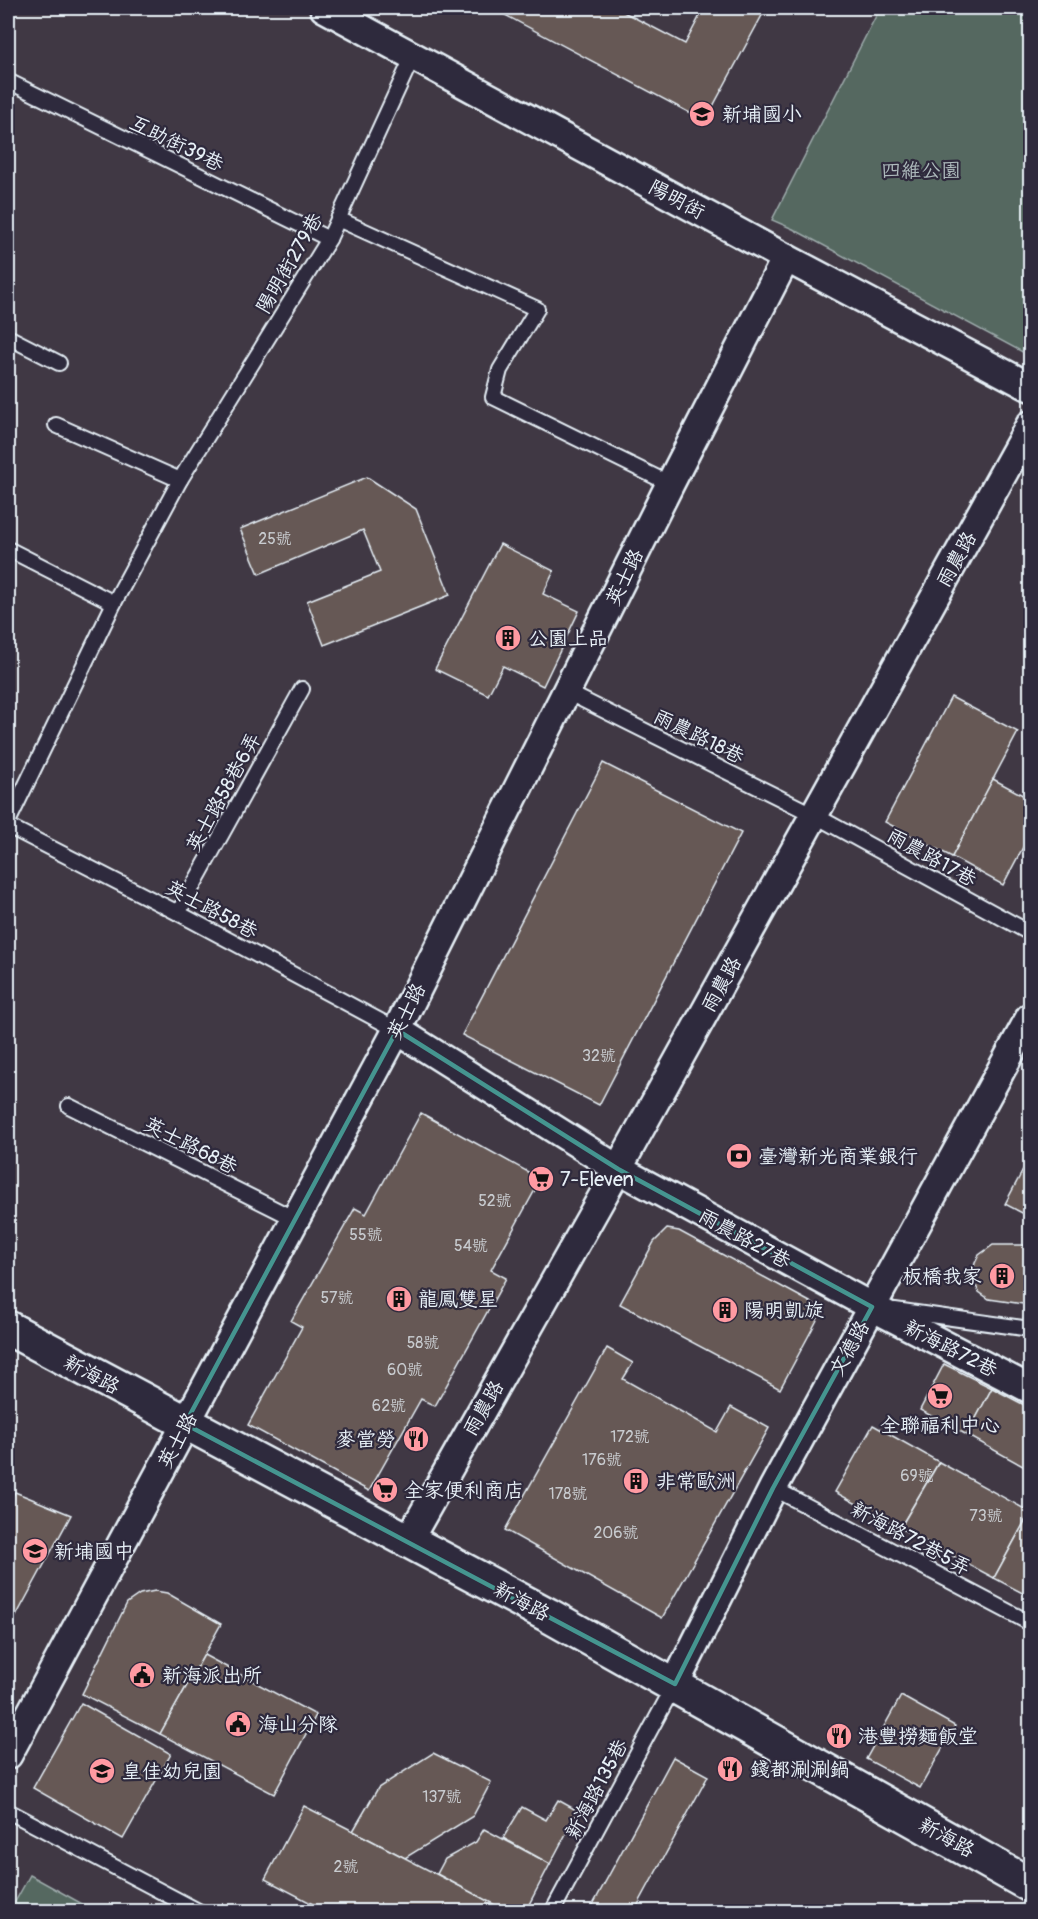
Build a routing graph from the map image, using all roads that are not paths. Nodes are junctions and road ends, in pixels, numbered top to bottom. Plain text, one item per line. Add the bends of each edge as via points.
1 (324, 8) edge
2 (413, 56) junction
3 (8, 81) edge
4 (338, 219) junction
5 (329, 239) junction
6 (786, 258) junction
7 (8, 337) edge
8 (59, 363) dead end
9 (1030, 387) edge
10 (56, 425) dead end
11 (1030, 425) edge
12 (180, 480) junction
13 (670, 484) junction
14 (8, 549) edge
15 (114, 603) junction
16 (302, 689) dead end
17 (567, 692) junction
18 (814, 815) junction
19 (8, 824) edge
20 (178, 913) junction
21 (1030, 933) edge
22 (1030, 1017) edge
23 (397, 1030) junction
24 (69, 1106) dead end
25 (618, 1169) junction
26 (295, 1219) junction
27 (872, 1307) junction
28 (8, 1328) edge
29 (1030, 1329) edge
30 (1030, 1389) edge
31 (185, 1424) junction
32 (773, 1488) junction
33 (408, 1541) junction
34 (1030, 1623) edge
35 (675, 1684) junction
36 (8, 1755) edge
37 (8, 1811) edge
38 (1030, 1885) edge
39 (200, 1911) edge
40 (552, 1911) edge

1 - 2 street, 陽明街
2 - 4 lane, 陽明街279巷
2 - 6 street, 陽明街
3 - 5 lane, 互助街39巷
4 - 5 lane, 陽明街279巷
4 - 13 lane via 537,309 500,370 494,396
5 - 12 lane, 陽明街279巷
6 - 9 street, 陽明街
6 - 13 street, 英士路
7 - 8 lane
10 - 12 lane
11 - 18 street, 雨農路
12 - 15 lane, 陽明街279巷
13 - 17 street, 英士路
14 - 15 lane
15 - 19 lane, 陽明街279巷
16 - 20 lane, 英士路58巷6弄
17 - 18 lane, 雨農路18巷
17 - 23 street, 英士路
18 - 21 lane, 雨農路17巷
18 - 25 street, 雨農路
19 - 20 lane, 英士路58巷
20 - 23 lane, 英士路58巷
22 - 27 street, 文德路
23 - 25 street, 雨農路27巷
23 - 26 street, 英士路
24 - 26 lane, 英士路68巷
25 - 27 street, 雨農路27巷
25 - 33 street, 雨農路
26 - 31 street, 英士路
27 - 29 lane
27 - 30 street, 新海路72巷
27 - 32 street, 文德路
28 - 31 street, 新海路
31 - 33 street, 新海路
31 - 36 street, 英士路
32 - 34 lane, 新海路72巷5弄
32 - 35 street, 文德路
33 - 35 street, 新海路
35 - 38 street, 新海路
35 - 40 lane, 新海路135巷
37 - 39 lane

